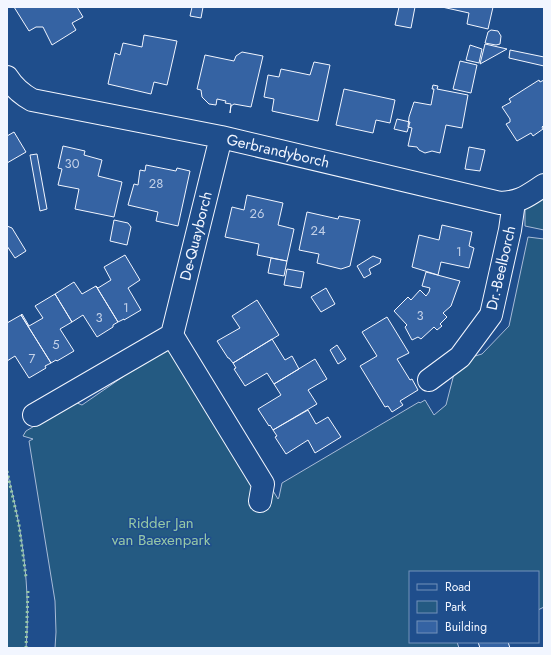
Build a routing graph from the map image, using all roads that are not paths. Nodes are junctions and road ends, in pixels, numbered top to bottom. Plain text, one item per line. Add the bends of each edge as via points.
1 (8, 82) edge
2 (221, 137) junction
3 (544, 185) edge
4 (514, 202) junction
5 (172, 335) junction
6 (429, 380) dead end
7 (34, 415) dead end
8 (260, 501) dead end

1 - 2 street, Gerbrandyborch via 32,100
2 - 4 street, Gerbrandyborch via 500,203
2 - 5 street, De-Quayborch
3 - 4 street, Gerbrandyborch
4 - 6 street, Dr.-Beelborch via 491,315 460,357
5 - 7 street
5 - 8 street via 263,484

